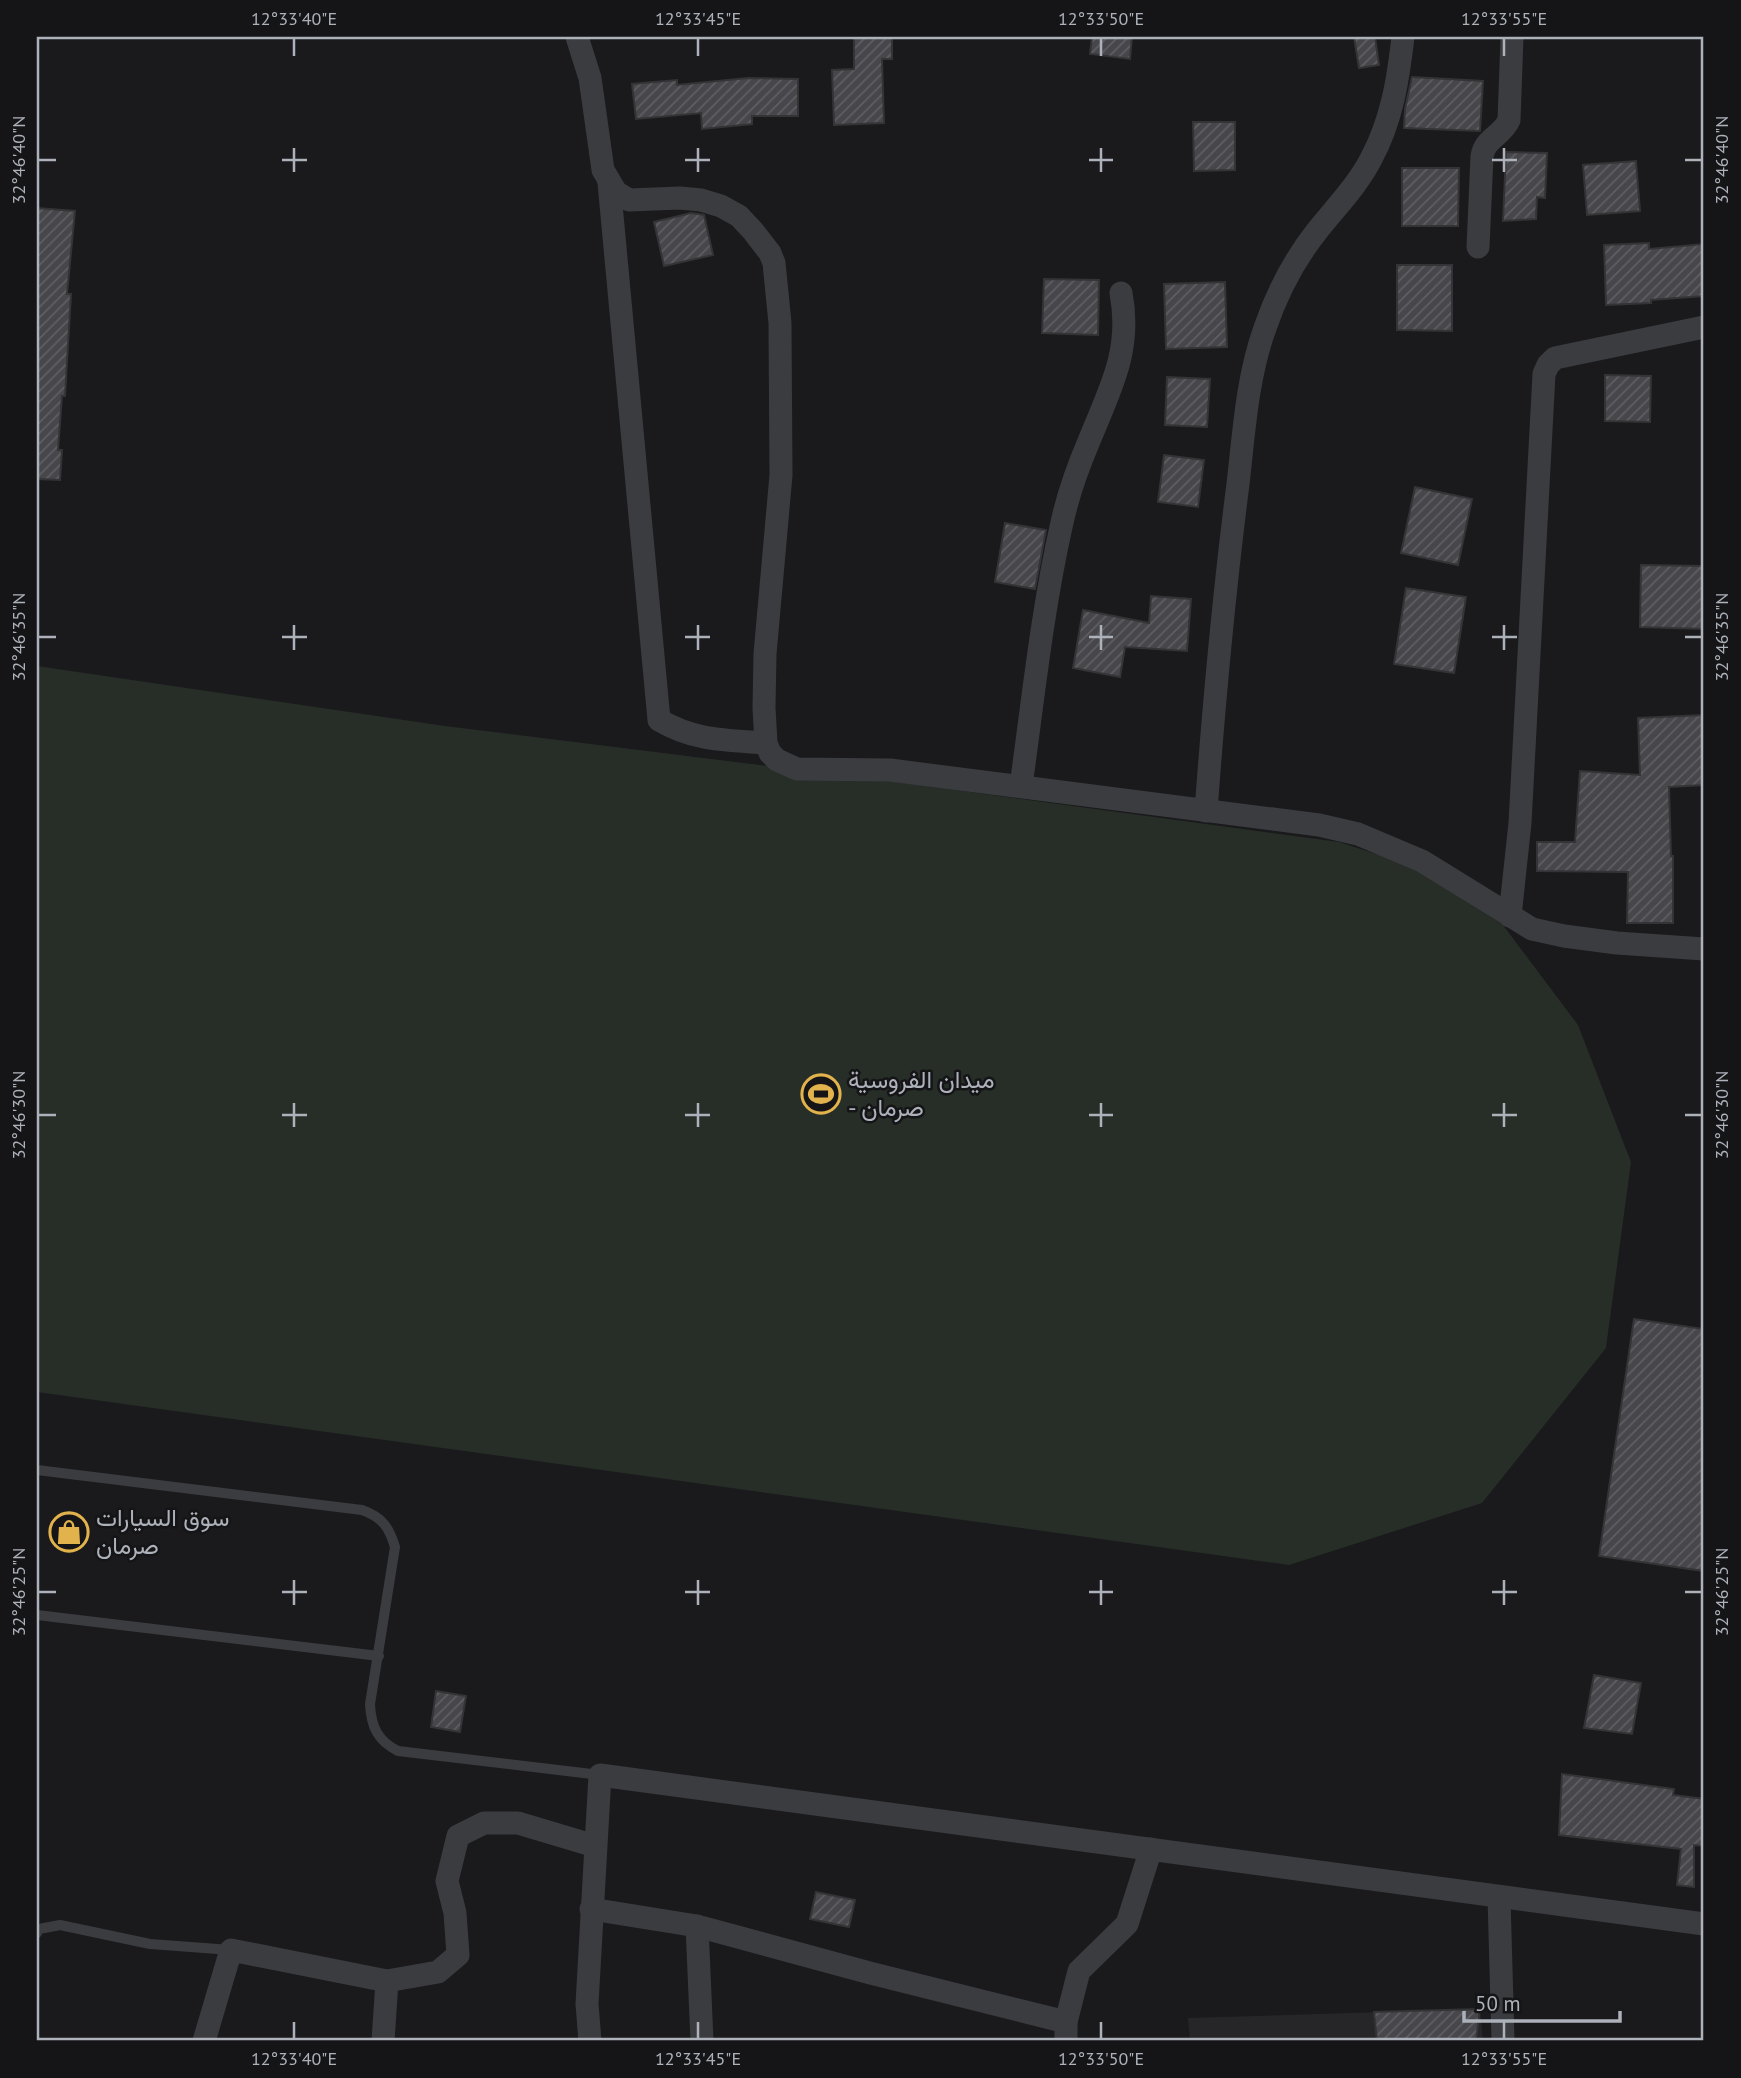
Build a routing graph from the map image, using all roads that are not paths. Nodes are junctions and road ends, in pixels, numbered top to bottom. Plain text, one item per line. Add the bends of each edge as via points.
1 (577, 37) edge
2 (1403, 37) edge
3 (1512, 37) edge
4 (608, 183) junction
5 (1478, 247) dead end
6 (1121, 293) dead end
7 (1704, 327) edge
8 (766, 743) junction
9 (1021, 786) junction
10 (1206, 811) junction
11 (1510, 916) junction
12 (1704, 949) edge
13 (37, 1470) edge
14 (37, 1615) edge
15 (379, 1656) junction
16 (600, 1775) junction
17 (596, 1846) junction
18 (1151, 1849) junction
19 (1499, 1897) junction
20 (591, 1909) junction
21 (1704, 1924) edge
22 (697, 1926) junction
23 (37, 1933) edge
24 (231, 1950) junction
25 (387, 1981) junction
26 (1066, 2031) edge
27 (204, 2041) edge
28 (383, 2041) edge
29 (590, 2041) edge
30 (702, 2041) edge
31 (1503, 2041) edge

1 - 4 street via 590,78
2 - 10 street via 1394,97 1380,140 1359,178 1286,279 1256,358 1217,660
3 - 5 street via 1509,120 1486,144 1482,156
4 - 8 street via 659,720 680,733 707,739
4 - 8 street via 629,200 680,198 721,206 753,231 774,263 780,323 781,449 765,654
6 - 9 street via 1125,313 1115,381 1077,472 1061,525
7 - 11 street via 1555,358 1544,374 1520,823
8 - 9 street via 777,760 797,769 890,770
9 - 10 street
10 - 11 street via 1358,834 1422,860
11 - 12 street via 1532,929 1564,936
13 - 15 lane via 375,1515 390,1531 395,1547
14 - 15 lane
15 - 16 lane via 370,1717 385,1745 398,1751
16 - 17 street
16 - 18 street
17 - 20 street
17 - 25 street via 518,1823 484,1823 458,1836 447,1881 458,1955 438,1972
18 - 19 street
18 - 26 street via 1127,1924 1079,1971
19 - 21 street
19 - 31 street
20 - 22 street
20 - 29 street
22 - 26 street
22 - 30 street
23 - 24 lane via 60,1925 150,1944
24 - 25 street
24 - 27 street
25 - 28 street

